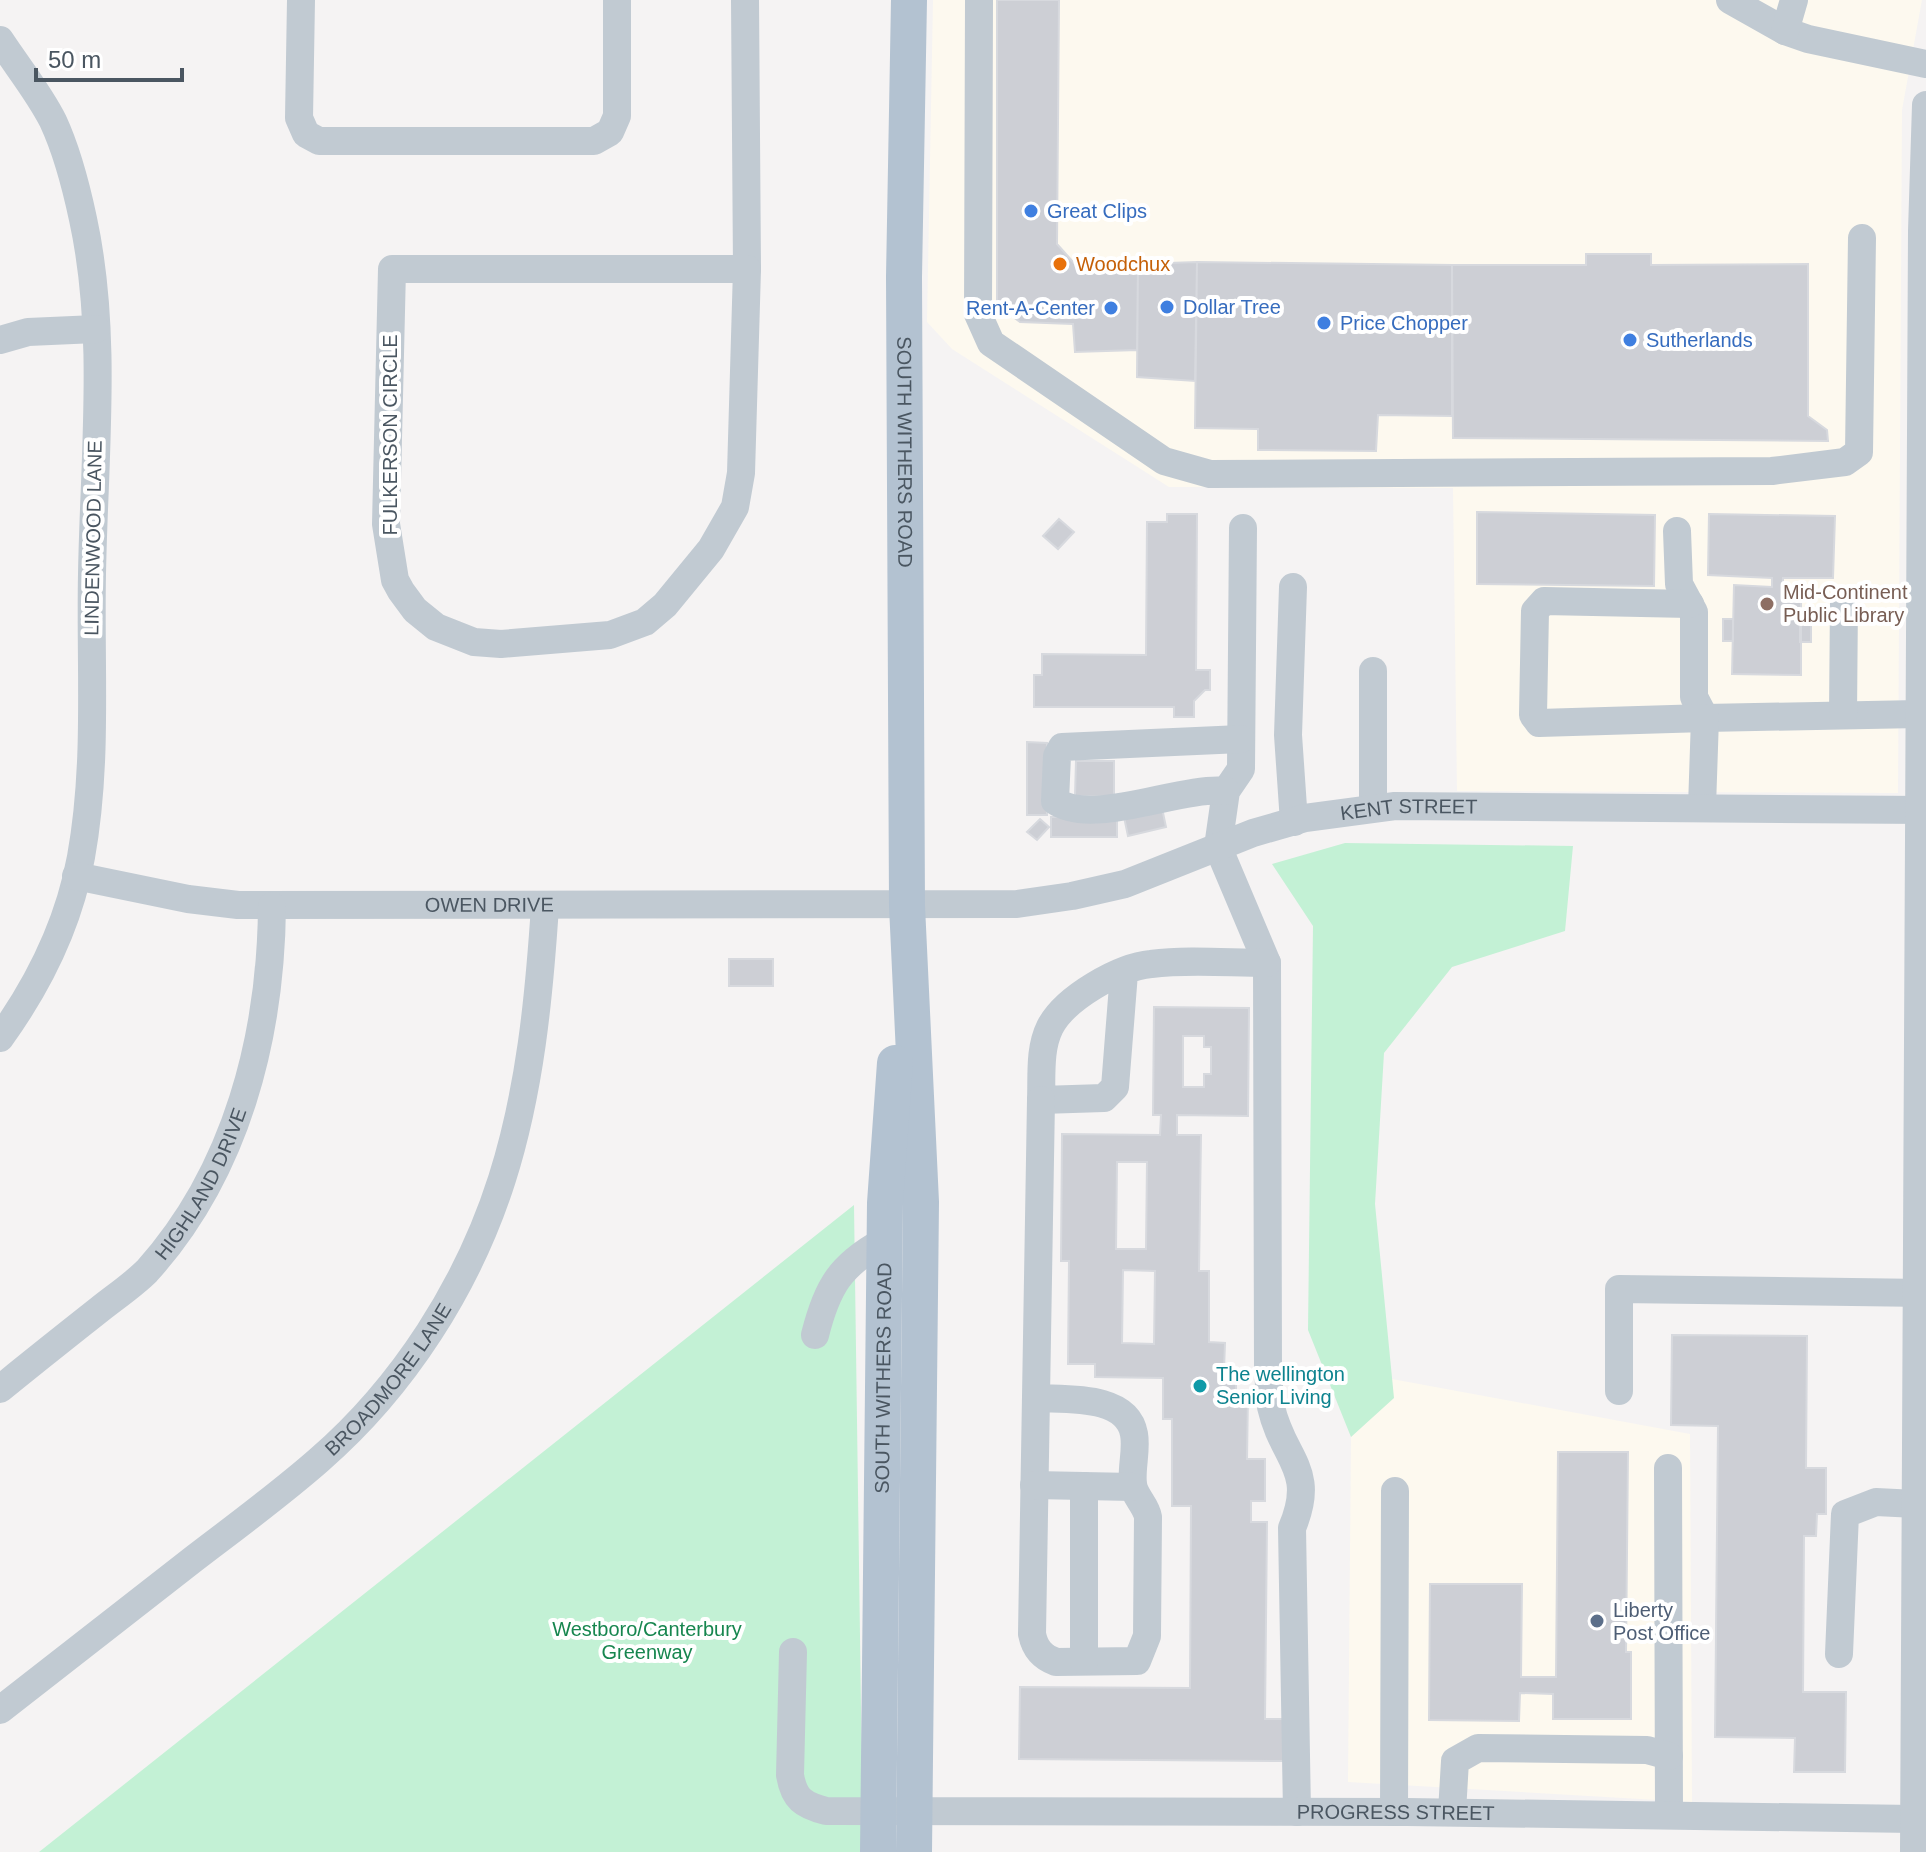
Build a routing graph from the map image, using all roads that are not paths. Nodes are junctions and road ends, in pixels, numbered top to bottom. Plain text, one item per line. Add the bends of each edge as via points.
1 (301, 0) edge
2 (617, 0) edge
3 (745, 0) edge
4 (909, 0) edge
5 (979, 0) edge
6 (1730, 0) edge
7 (1794, 0) edge
8 (1785, 31) junction
9 (0, 40) edge
10 (1926, 64) edge
11 (1926, 105) edge
12 (1924, 231) edge
13 (1862, 238) dead end
14 (747, 269) junction
15 (96, 329) junction
16 (0, 340) edge
17 (1243, 528) dead end
18 (1677, 531) dead end
19 (1923, 542) edge
20 (1293, 587) dead end
21 (1844, 600) dead end
22 (1690, 604) junction
23 (1373, 671) dead end
24 (1919, 714) junction
25 (1843, 715) junction
26 (1705, 718) junction
27 (1241, 739) junction
28 (1226, 791) junction
29 (1702, 807) junction
30 (1373, 808) junction
31 (1922, 810) edge
32 (1294, 822) junction
33 (1218, 847) junction
34 (76, 876) junction
35 (272, 906) junction
36 (545, 906) junction
37 (907, 906) junction
38 (1267, 963) junction
39 (1124, 973) junction
40 (0, 1038) edge
41 (1922, 1048) edge
42 (1041, 1100) junction
43 (1922, 1170) edge
44 (884, 1241) junction
45 (1921, 1293) edge
46 (815, 1335) dead end
47 (0, 1389) edge
48 (1619, 1391) dead end
49 (1036, 1398) junction
50 (1668, 1468) dead end
51 (1034, 1485) junction
52 (1084, 1486) junction
53 (1133, 1487) junction
54 (1395, 1491) dead end
55 (1919, 1494) edge
56 (793, 1652) dead end
57 (1839, 1654) dead end
58 (1084, 1661) junction
59 (0, 1710) edge
60 (1669, 1756) junction
61 (1920, 1787) edge
62 (879, 1811) junction
63 (914, 1811) junction
64 (1297, 1812) junction
65 (1394, 1812) junction
66 (1452, 1812) junction
67 (1669, 1815) junction
68 (1914, 1819) junction
69 (878, 1852) edge
70 (914, 1852) edge
71 (1914, 1852) edge

1 - 2 street via 299,118 306,134 319,141 594,141 610,132 617,116
3 - 14 street, FULKERSON CIRCLE
4 - 37 main road, SOUTH WITHERS ROAD via 904,277
5 - 13 street via 978,314 991,343 1164,461 1210,474 1772,471 1845,462 1859,452
6 - 8 street
7 - 8 street
8 - 10 street
9 - 15 street, LINDENWOOD LANE via 53,120 73,179 90,256
11 - 12 street
12 - 19 street
14 - 14 street, FULKERSON CIRCLE via 392,269 386,524 395,580 415,610 460,639 501,644 610,635 645,622 665,605 711,549 735,507 741,473
15 - 16 street via 28,332
15 - 34 street, LINDENWOOD LANE via 92,749
17 - 27 street
18 - 22 street via 1679,584
19 - 24 street
20 - 32 street via 1288,735
21 - 25 street
22 - 26 street via 1694,697
22 - 26 street via 1544,601 1535,611 1533,715 1539,723
23 - 30 street
24 - 25 street
24 - 31 street
25 - 26 street
26 - 29 street
27 - 28 street via 1241,769
27 - 28 street via 1062,747 1057,756 1055,801 1063,807 1119,808 1205,789
28 - 33 street
29 - 30 street, KENT STREET
29 - 31 street, KENT STREET
30 - 32 street, KENT STREET
31 - 41 street
32 - 33 street, KENT STREET
33 - 37 street, KENT STREET via 1125,884 1072,896 1017,904
33 - 38 street
34 - 35 street, OWEN DRIVE via 188,899
34 - 40 street, LINDENWOOD LANE via 41,973
35 - 36 street, OWEN DRIVE
35 - 47 street, HIGHLAND DRIVE via 260,1044 240,1110 199,1198 145,1273
36 - 37 street, OWEN DRIVE
36 - 59 street, BROADMORE LANE via 539,1001 501,1181 468,1263 410,1359 321,1459
37 - 44 main road, SOUTH WITHERS ROAD
37 - 63 main road, SOUTH WITHERS ROAD via 921,1202
38 - 39 street via 1149,964
38 - 64 street via 1268,1369 1271,1407 1302,1487 1302,1504 1292,1528
39 - 42 street via 1081,993 1050,1027 1043,1047
39 - 42 street via 1115,1087 1104,1098
41 - 43 street
42 - 49 street
43 - 45 street
44 - 46 street via 855,1257 839,1275 823,1303
44 - 62 main road, SOUTH WITHERS ROAD
45 - 48 street via 1619,1289
45 - 55 street
49 - 51 street
49 - 53 street via 1090,1401 1127,1420 1135,1436
50 - 60 street
51 - 52 street
51 - 58 street via 1033,1642 1045,1658
52 - 53 street
52 - 58 street
53 - 58 street via 1148,1517 1144,1651 1137,1661
54 - 65 street
55 - 57 street via 1845,1514
55 - 61 street
56 - 62 street, PROGRESS STREET via 793,1794 807,1806 826,1811
60 - 66 street via 1647,1750 1478,1748 1455,1761
60 - 67 street
61 - 68 street
62 - 63 street, PROGRESS STREET
62 - 69 main road, SOUTH WITHERS ROAD
63 - 64 street, PROGRESS STREET
63 - 70 main road, SOUTH WITHERS ROAD
64 - 65 street, PROGRESS STREET
65 - 66 street, PROGRESS STREET
66 - 67 street, PROGRESS STREET
67 - 68 street, PROGRESS STREET
68 - 71 street

